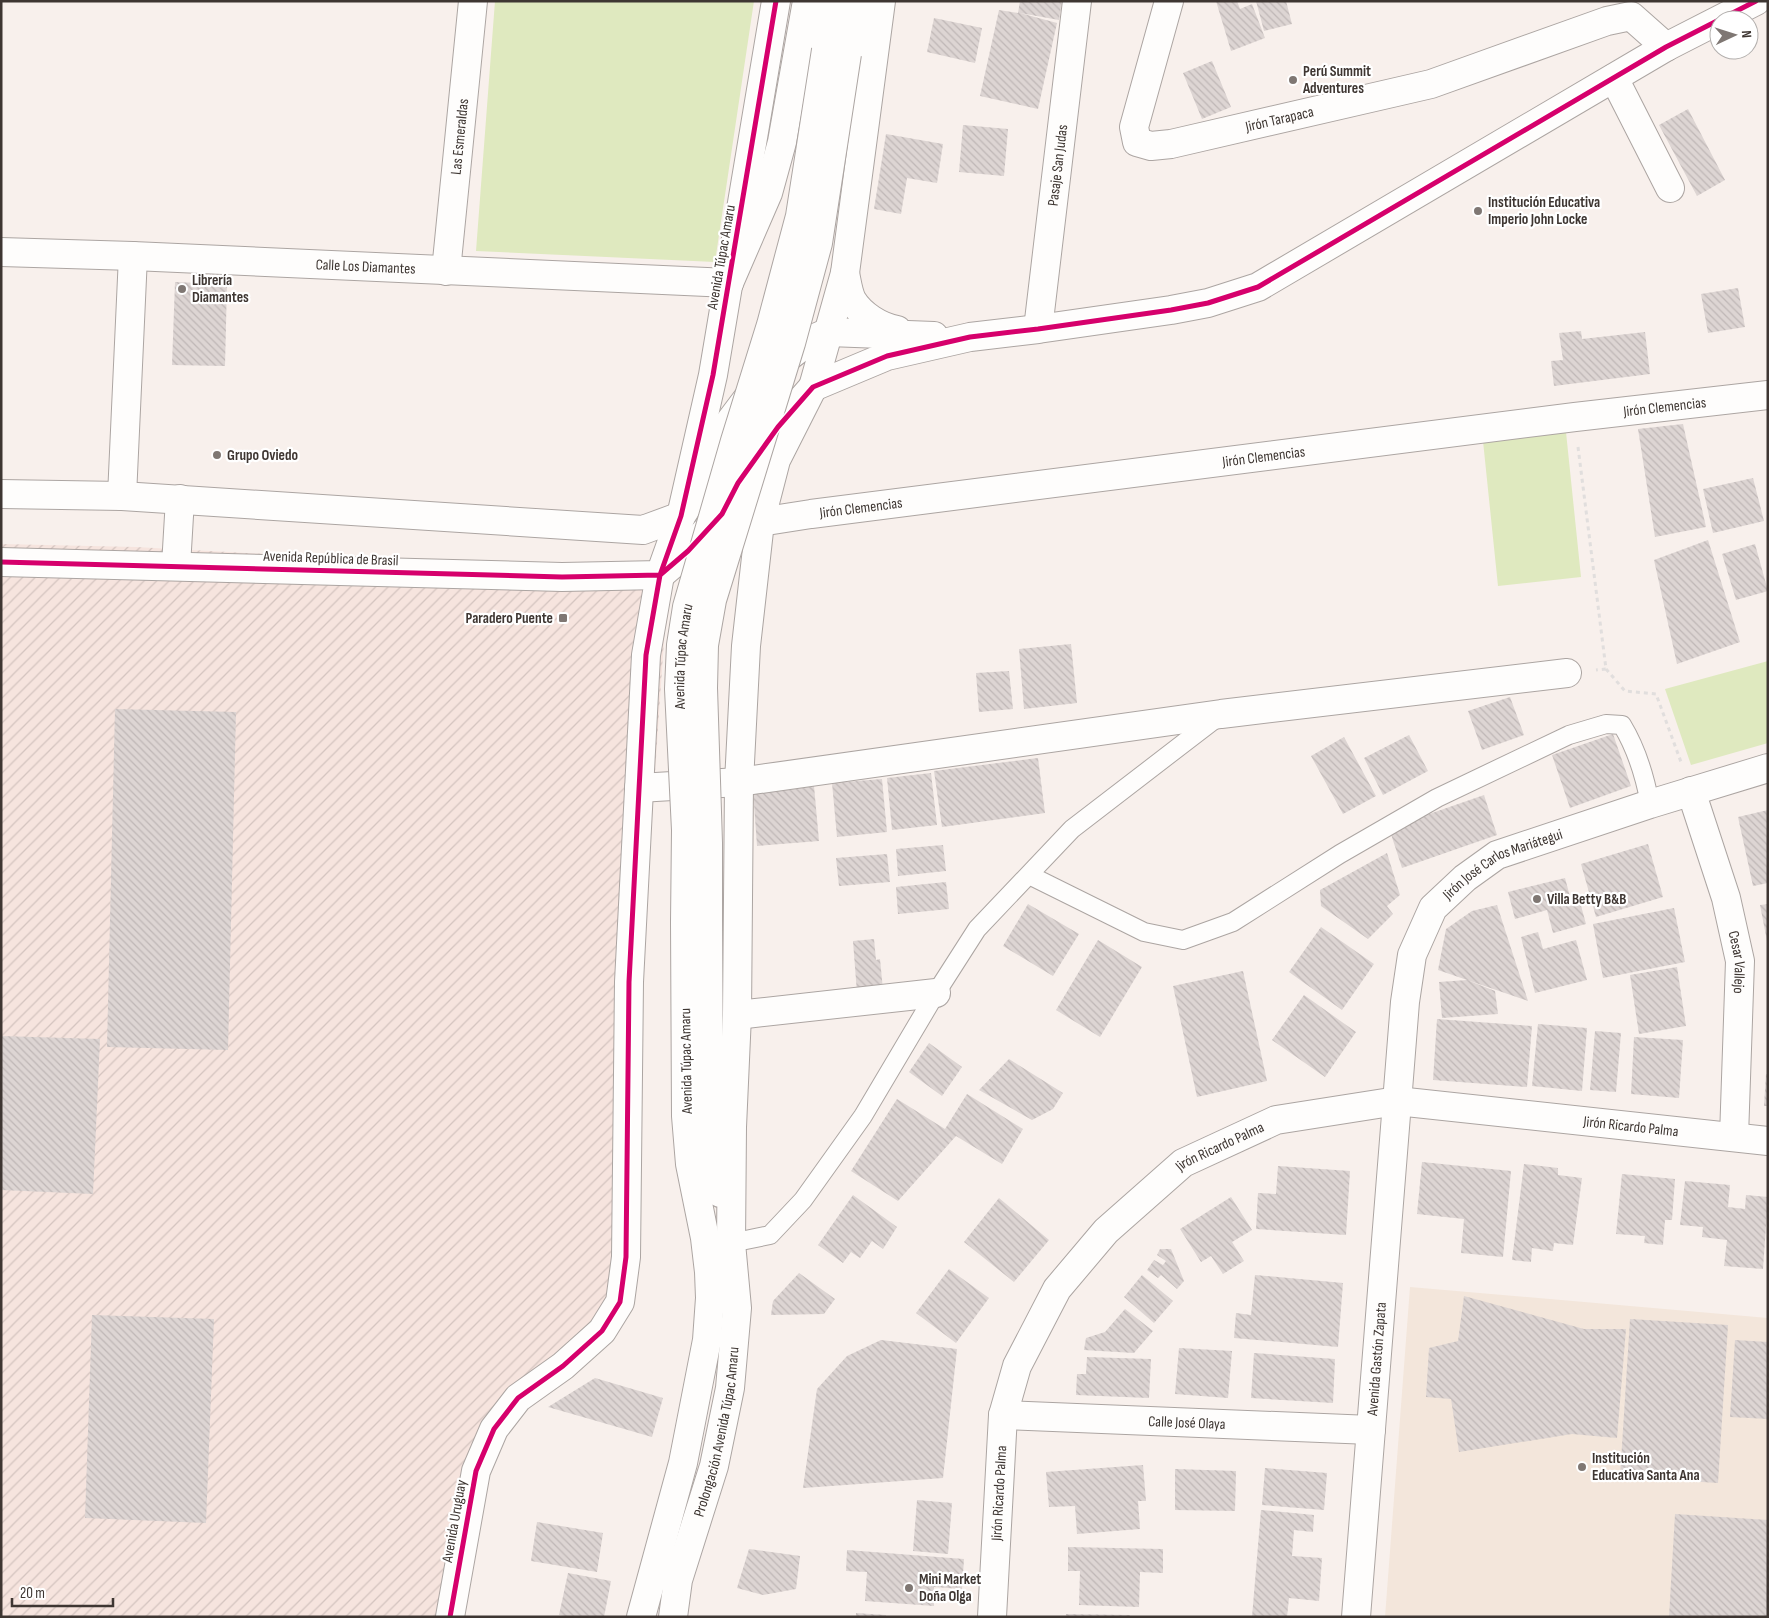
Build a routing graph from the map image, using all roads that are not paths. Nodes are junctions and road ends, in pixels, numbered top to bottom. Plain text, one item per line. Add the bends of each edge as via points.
1 (473, 1) edge
2 (776, 1) edge
3 (807, 1) edge
4 (834, 1) edge
5 (856, 1) edge
6 (881, 1) edge
7 (1077, 1) edge
8 (1169, 1) edge
9 (1756, 1) edge
10 (1763, 1) edge
11 (1768, 10) edge
12 (1666, 47) junction
13 (836, 52) junction
14 (1614, 78) junction
15 (1670, 188) dead end
16 (1, 252) edge
17 (134, 256) junction
18 (446, 271) junction
19 (845, 273) junction
20 (729, 283) junction
21 (1038, 329) junction
22 (829, 332) junction
23 (918, 335) junction
24 (970, 337) junction
25 (813, 387) junction
26 (1768, 395) edge
27 (1, 494) edge
28 (122, 496) junction
29 (180, 499) junction
30 (681, 516) junction
31 (760, 522) junction
32 (1, 562) edge
33 (176, 566) junction
34 (660, 574) junction
35 (1567, 673) road end
36 (1221, 714) junction
37 (1768, 768) edge
38 (1687, 780) junction
39 (739, 782) junction
40 (639, 788) junction
41 (1650, 804) junction
42 (1029, 875) junction
43 (696, 920) junction
44 (936, 993) junction
45 (737, 1015) junction
46 (1397, 1101) junction
47 (1734, 1138) junction
48 (1768, 1141) edge
49 (732, 1244) junction
50 (710, 1298) joint
51 (1003, 1415) junction
52 (1371, 1430) junction
53 (450, 1617) edge
54 (641, 1617) edge
55 (673, 1617) edge
56 (992, 1617) edge
57 (1356, 1617) edge

1 - 18 street, Las Esmeraldas
2 - 20 street, Avenida Túpac Amaru
3 - 20 street via 782,142 768,193
4 - 13 street
5 - 13 street
6 - 19 street
7 - 21 street, Pasaje San Judas
8 - 12 street, Jirón Tarapaca via 1134,126 1137,142 1151,146 1431,84 1607,21 1631,16
9 - 12 street
10 - 11 street
12 - 14 street
13 - 43 street, bridge via 818,242 791,343 712,600 704,646 708,843
14 - 15 street
14 - 21 street via 1258,287 1208,302
16 - 17 street, Calle Los Diamantes
17 - 18 street, Calle Los Diamantes
17 - 28 street
18 - 20 street, Calle Los Diamantes
19 - 22 street
19 - 23 street via 852,300 864,313 891,329
20 - 30 street, Avenida Túpac Amaru via 713,375
21 - 24 street
22 - 23 street
22 - 25 street
22 - 30 street via 810,340 778,364 757,386 716,440 694,496
23 - 24 street
24 - 25 street via 887,356
25 - 31 street via 776,460
25 - 34 street via 778,426 743,475 722,514 688,551
26 - 31 street, Jirón Clemencias
27 - 28 street
28 - 29 street
29 - 30 street via 643,530
29 - 33 street
30 - 34 street, Avenida Uruguay
31 - 39 street via 746,646
32 - 33 street, Avenida República de Brasil
33 - 34 street, Avenida República de Brasil via 562,577
34 - 40 street, Avenida Uruguay via 646,654
35 - 36 street
36 - 39 street
36 - 42 lane via 1072,829
37 - 38 street, Jirón José Carlos Mariátegui
38 - 41 street, Jirón José Carlos Mariátegui
38 - 47 street, Cesar Vallejo via 1726,898 1740,961
39 - 40 street
39 - 45 street
40 - 53 street, Avenida Uruguay via 629,982 626,1257 620,1302 602,1331 563,1366 518,1398 494,1429 476,1471
41 - 42 lane via 1630,738 1622,725 1606,724 1569,735 1437,798 1340,854 1233,922 1183,940 1144,932
41 - 46 street, Jirón José Carlos Mariátegui via 1497,855 1465,878 1433,908 1412,954
42 - 44 lane via 977,929
43 - 49 street, Avenida Túpac Amaru via 711,1142
43 - 50 street, Avenida Túpac Amaru via 686,1116 690,1164 706,1246
44 - 45 street
44 - 49 lane via 863,1116 803,1200 770,1235
45 - 49 street via 732,1127
46 - 47 street, Jirón Ricardo Palma
46 - 51 street, Jirón Ricardo Palma via 1276,1120 1183,1163 1106,1230 1057,1289 1017,1366
46 - 52 street, Avenida Gastón Zapata
47 - 48 street, Jirón Ricardo Palma
49 - 55 street, Prolongación Avenida Túpac Amaru via 736,1308 730,1388 714,1466 678,1580
50 - 54 street, Prolongación Avenida Túpac Amaru via 707,1340 682,1464
51 - 52 street, Calle José Olaya
51 - 56 street, Jirón Ricardo Palma
52 - 57 street, Avenida Gastón Zapata

